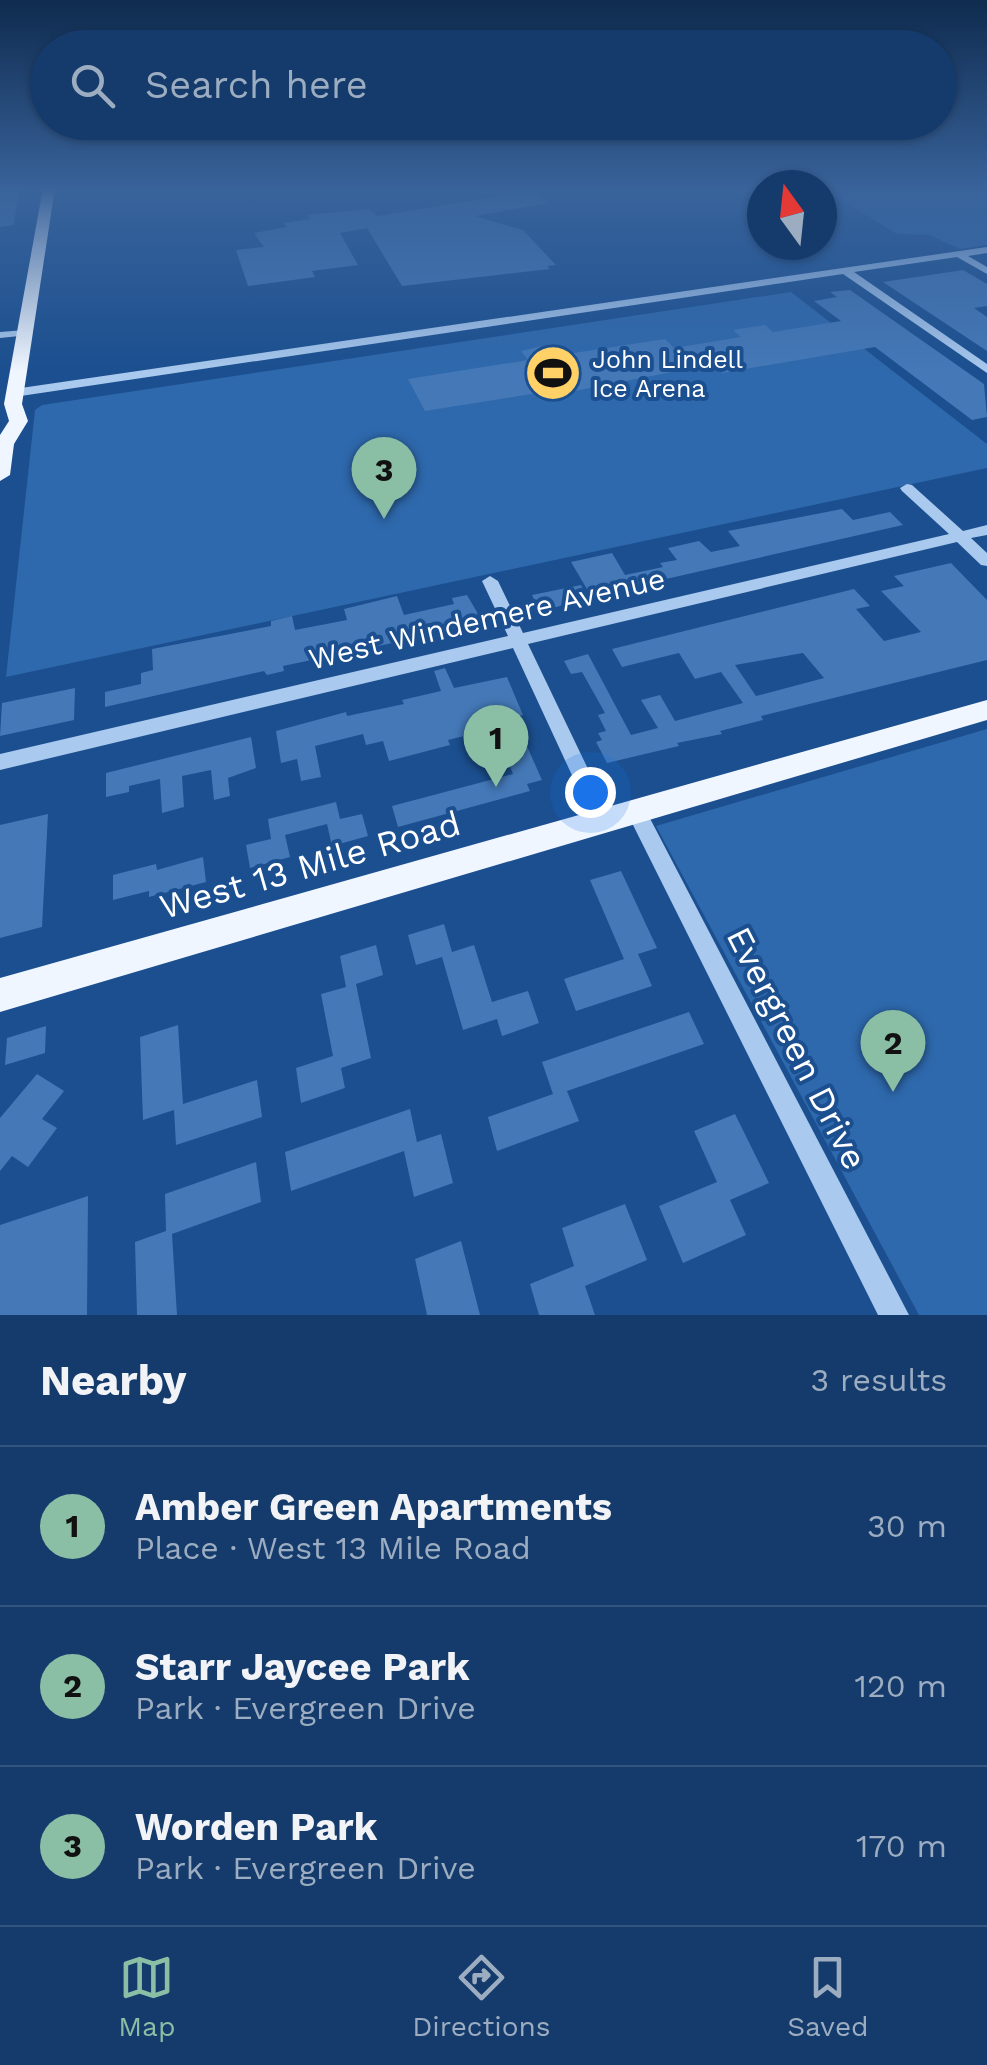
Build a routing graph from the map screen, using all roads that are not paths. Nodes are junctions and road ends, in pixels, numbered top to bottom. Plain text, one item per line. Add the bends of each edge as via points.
1 (39, 249) edge
2 (987, 250) edge
3 (963, 257) junction
4 (987, 271) edge
5 (848, 274) junction
6 (25, 333) junction
7 (0, 335) edge
8 (987, 368) edge
9 (9, 405) edge
10 (3, 438) edge
11 (0, 475) edge
12 (907, 488) dead end
13 (987, 530) edge
14 (960, 536) junction
15 (987, 561) edge
16 (490, 580) dead end
17 (518, 640) junction
18 (987, 710) edge
19 (0, 762) edge
20 (637, 813) junction
21 (603, 822) junction
22 (0, 995) edge
23 (894, 1315) edge

1 - 6 main road
2 - 3 street
3 - 4 street
3 - 5 street
5 - 8 street
5 - 9 street via 83,388
6 - 7 street
6 - 9 main road
9 - 10 main road via 19,416 17,429
10 - 11 main road
12 - 14 street
13 - 14 street, West Windemere Avenue
14 - 15 street
14 - 17 street, West Windemere Avenue
16 - 17 street
17 - 19 street, West Windemere Avenue
17 - 21 street
18 - 20 main road, West 13 Mile Road
20 - 21 main road, West 13 Mile Road
20 - 23 street, Evergreen Drive
21 - 22 main road, West 13 Mile Road

